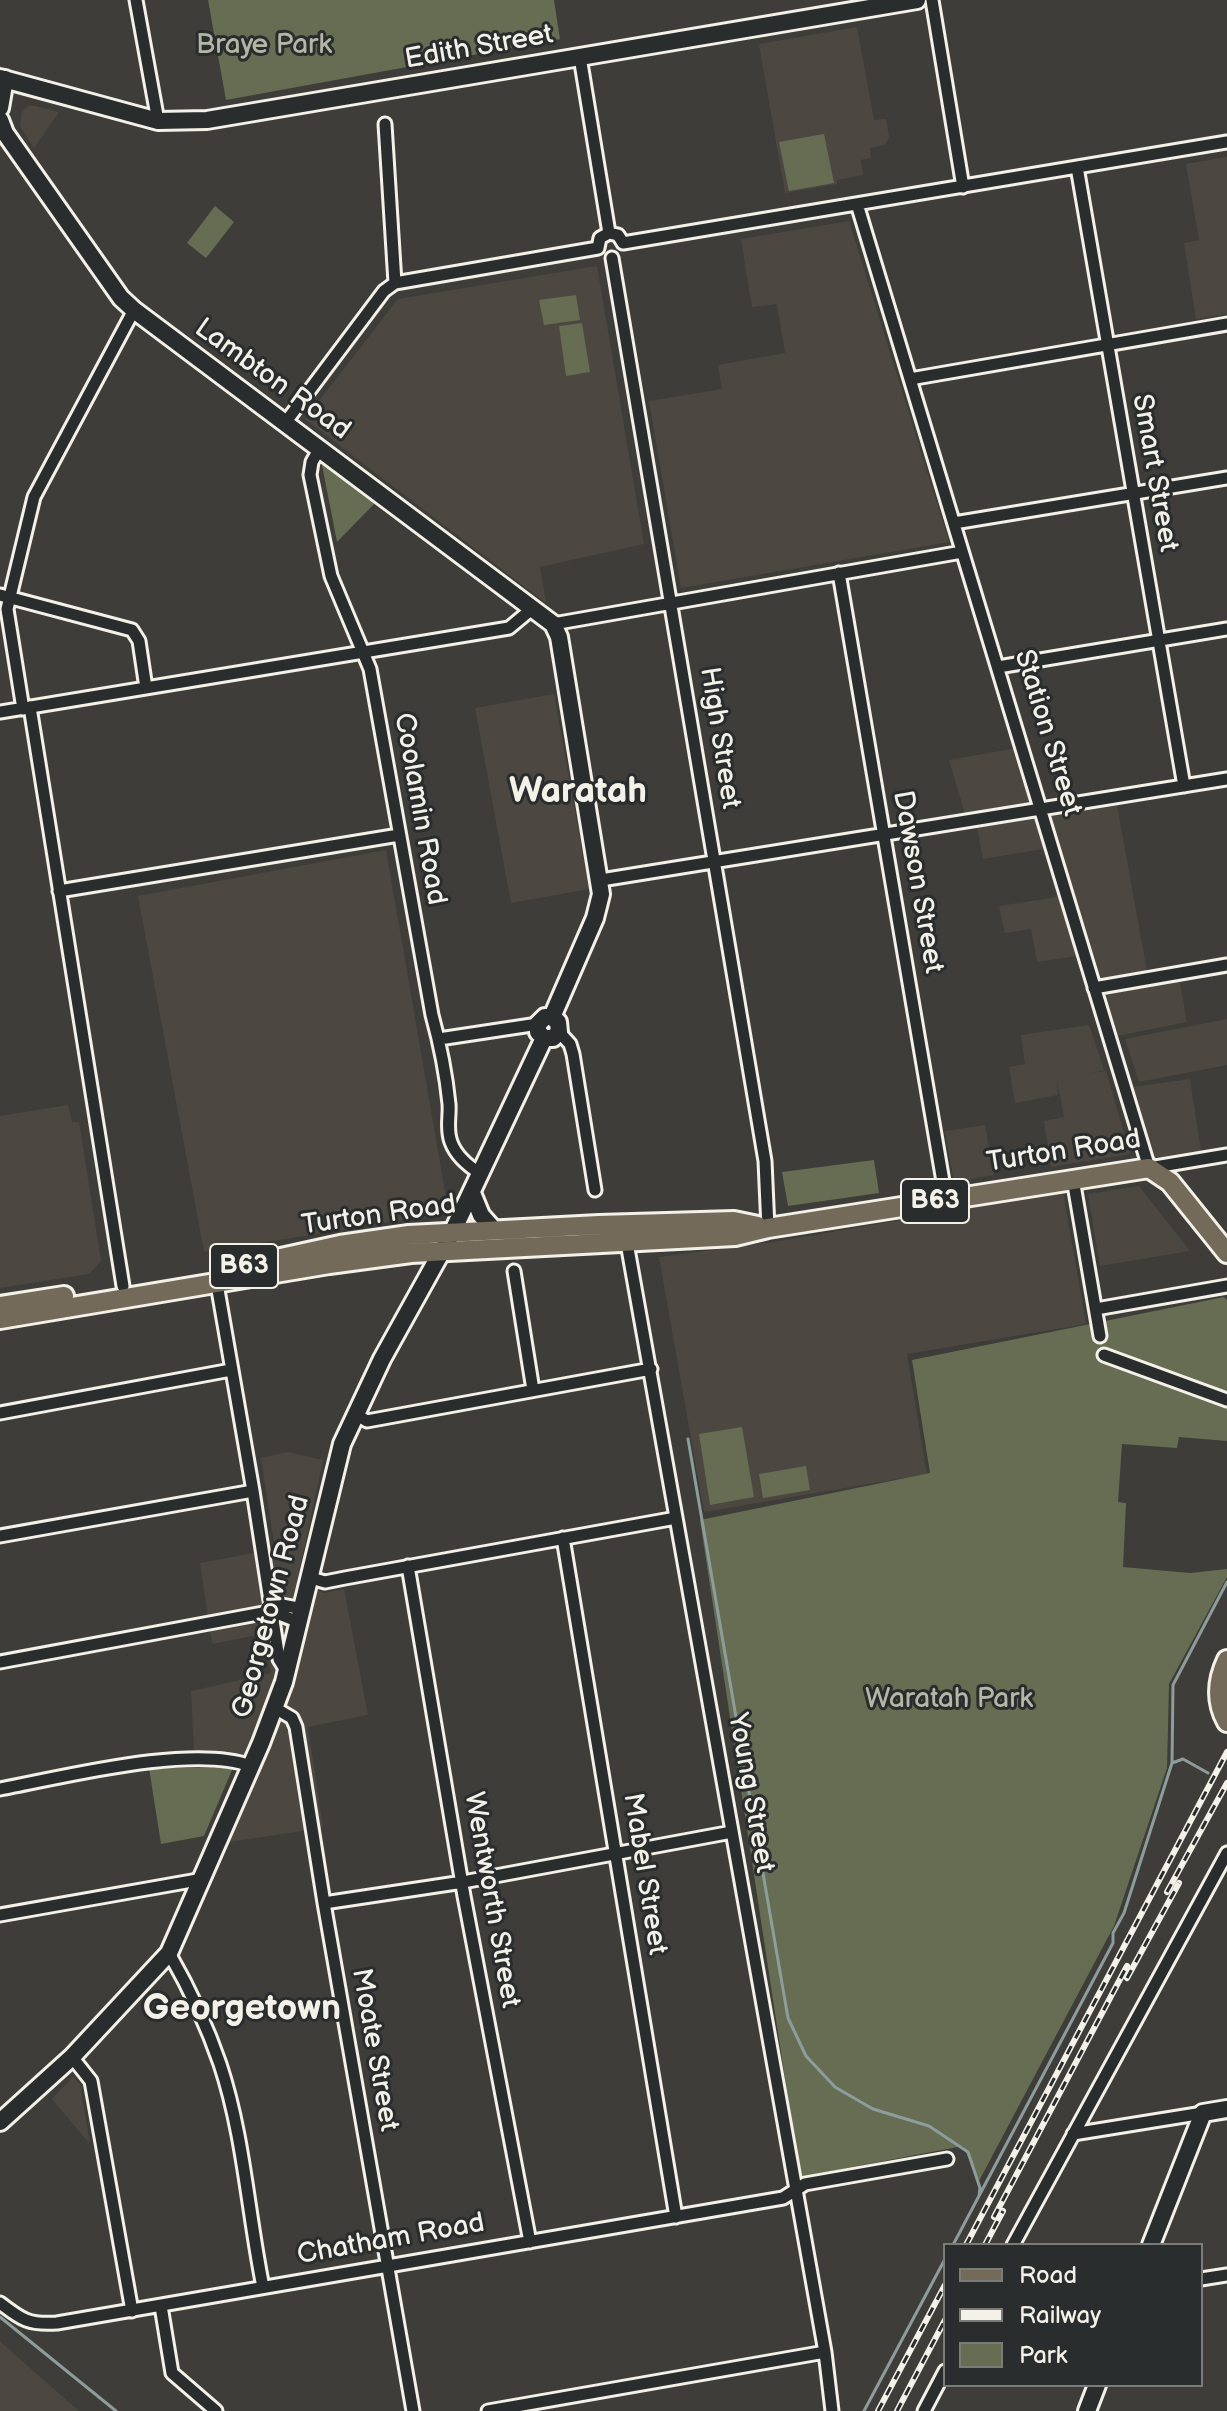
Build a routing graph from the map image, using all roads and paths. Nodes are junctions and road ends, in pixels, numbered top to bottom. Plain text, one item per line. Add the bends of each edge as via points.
1 (136, 0) edge
2 (917, 0) edge
3 (932, 0) edge
4 (580, 57) junction
5 (2, 84) edge
6 (0, 108) edge
7 (158, 121) junction
8 (385, 124) dead end
9 (2, 131) edge
10 (1227, 142) edge
11 (1077, 167) junction
12 (963, 187) junction
13 (857, 204) junction
14 (609, 233) junction
15 (623, 243) junction
16 (598, 248) junction
17 (612, 258) junction
18 (395, 283) junction
19 (134, 310) junction
20 (1227, 324) edge
21 (1108, 343) junction
22 (910, 379) junction
23 (285, 423) junction
24 (320, 448) junction
25 (1227, 478) edge
26 (1133, 494) junction
27 (954, 523) junction
28 (962, 552) junction
29 (839, 573) junction
30 (5, 596) edge
31 (671, 602) junction
32 (533, 608) junction
33 (1227, 629) edge
34 (556, 630) junction
35 (1159, 640) junction
36 (364, 653) junction
37 (998, 667) junction
38 (146, 688) junction
39 (27, 708) junction
40 (0, 712) edge
41 (1227, 779) edge
42 (1184, 786) junction
43 (1041, 809) junction
44 (885, 834) junction
45 (399, 835) junction
46 (715, 860) junction
47 (601, 880) junction
48 (59, 891) junction
49 (1227, 965) edge
50 (1094, 988) junction
51 (548, 1028) junction
52 (439, 1039) junction
53 (1227, 1155) edge
54 (1149, 1168) junction
55 (481, 1174) junction
56 (1073, 1179) junction
57 (595, 1190) dead end
58 (472, 1193) junction
59 (946, 1199) junction
60 (768, 1228) junction
61 (495, 1231) junction
62 (452, 1233) junction
63 (627, 1243) junction
64 (442, 1250) junction
65 (1227, 1253) edge
66 (514, 1271) dead end
67 (217, 1284) junction
68 (123, 1286) junction
69 (1227, 1286) edge
70 (0, 1306) edge
71 (1096, 1309) junction
72 (0, 1319) edge
73 (1100, 1336) dead end
74 (1104, 1355) dead end
75 (651, 1369) junction
76 (231, 1370) junction
77 (533, 1390) junction
78 (1227, 1400) edge
79 (0, 1413) edge
80 (355, 1414) junction
81 (253, 1491) junction
82 (676, 1518) junction
83 (0, 1536) edge
84 (563, 1538) junction
85 (408, 1566) junction
86 (311, 1578) junction
87 (271, 1611) junction
88 (301, 1616) junction
89 (1227, 1660) edge
90 (0, 1662) edge
91 (287, 1672) junction
92 (275, 1708) junction
93 (1225, 1718) edge
94 (251, 1766) junction
95 (0, 1789) edge
96 (732, 1832) junction
97 (1227, 1853) edge
98 (617, 1856) junction
99 (203, 1879) junction
100 (463, 1882) junction
101 (324, 1903) junction
102 (0, 1915) edge
103 (169, 1953) junction
104 (72, 2057) junction
105 (1227, 2109) edge
106 (1203, 2113) junction
107 (0, 2122) edge
108 (1073, 2134) junction
109 (947, 2159) dead end
110 (795, 2190) junction
111 (676, 2217) junction
112 (530, 2242) junction
113 (1014, 2243) edge
114 (1152, 2243) edge
115 (388, 2266) junction
116 (1227, 2275) edge
117 (1203, 2279) edge
118 (263, 2287) junction
119 (0, 2303) edge
120 (161, 2306) junction
121 (132, 2311) junction
122 (825, 2352) junction
123 (943, 2375) edge
124 (1096, 2387) edge
125 (216, 2411) edge
126 (413, 2411) edge
127 (488, 2411) edge
128 (832, 2411) edge
129 (924, 2411) edge
130 (1087, 2411) edge

1 - 7 street
2 - 4 street, Edith Street
3 - 12 street
4 - 7 street, Edith Street via 207,120
4 - 14 street
5 - 6 street
5 - 7 street, Edith Street
8 - 18 street
9 - 19 street, Lambton Road
10 - 11 street
11 - 12 street
11 - 21 street, Smart Street
12 - 13 street
13 - 15 street
13 - 22 street, Station Street
14 - 15 street
14 - 16 street via 600,238
15 - 17 street via 621,253
16 - 17 street
16 - 18 street
17 - 31 street, High Street
18 - 23 street
19 - 23 street, Lambton Road
19 - 30 street via 34,497
20 - 21 street
21 - 22 street
21 - 26 street, Smart Street
22 - 27 street, Station Street
23 - 24 street, Lambton Road
24 - 32 street, Lambton Road
24 - 36 street, Coolamin Road via 310,475 331,576
25 - 26 street
26 - 27 street
26 - 35 street, Smart Street
27 - 28 street, Station Street
28 - 29 street
28 - 37 street, Station Street
29 - 31 street
29 - 44 street, Dawson Street
30 - 38 street via 132,630 139,641
30 - 39 street
31 - 34 street
31 - 46 street, High Street
32 - 34 street, Lambton Road
32 - 36 street via 509,628
33 - 35 street
34 - 47 street, Georgetown Road
35 - 37 street
35 - 42 street, Smart Street
36 - 38 street
36 - 45 street, Coolamin Road
37 - 43 street, Station Street
38 - 39 street
39 - 40 street
39 - 48 street
41 - 42 street
42 - 43 street
43 - 44 street
43 - 50 street, Station Street
44 - 46 street
44 - 59 street, Dawson Street
45 - 48 street
45 - 52 street, Coolamin Road
46 - 47 street
46 - 60 street, High Street via 765,1161
47 - 51 street, Georgetown Road via 595,918
48 - 68 street
49 - 50 street
50 - 54 street, Station Street
51 - 52 street
51 - 55 street, Georgetown Road
51 - 57 street via 570,1044 573,1054
52 - 55 street, Coolamin Road via 450,1141
53 - 54 street, Turton Road
54 - 56 main road, Turton Road / B63
54 - 65 main road via 1170,1182
55 - 58 street, Georgetown Road
56 - 59 main road, Turton Road / B63
56 - 71 street
58 - 61 street
58 - 62 street, Georgetown Road
59 - 60 main road, Turton Road / B63
60 - 61 main road, Turton Road / B63 via 734,1221
60 - 63 main road, Turton Road / B63 via 735,1236
61 - 62 main road, Turton Road / B63
62 - 64 street, Georgetown Road
62 - 68 main road, Turton Road / B63 via 340,1245
63 - 64 main road, Turton Road / B63
63 - 75 street, Young Street
64 - 67 main road, Turton Road / B63
64 - 80 street, Georgetown Road
66 - 77 street
67 - 72 main road, Turton Road / B63
67 - 76 street
68 - 70 main road, Turton Road / B63
69 - 71 street
71 - 73 street
74 - 78 street
75 - 77 street
75 - 82 street, Young Street
76 - 79 street
76 - 81 street
77 - 80 street via 367,1421
80 - 86 street, Georgetown Road via 342,1444
81 - 83 street
81 - 87 street
82 - 84 street
82 - 96 street, Young Street
84 - 85 street
84 - 98 street, Mabel Street
85 - 86 street via 325,1582
85 - 100 street, Wentworth Street
86 - 88 street, Georgetown Road
87 - 88 street
87 - 90 street
87 - 91 street via 279,1659
88 - 91 street, Georgetown Road
89 - 93 main road via 1219,1691
91 - 92 street, Georgetown Road
92 - 94 street, Georgetown Road
92 - 101 street, Moate Street via 296,1727
94 - 95 street via 207,1758 129,1765
94 - 99 street, Georgetown Road
96 - 98 street
96 - 110 street, Young Street
97 - 108 street
98 - 100 street
98 - 111 street, Mabel Street
99 - 102 street
99 - 103 street, Georgetown Road
100 - 101 street
100 - 112 street, Wentworth Street
101 - 115 street, Moate Street
103 - 104 street, Georgetown Road
103 - 118 street via 221,2066
104 - 107 street, Georgetown Road
104 - 121 street via 91,2081
105 - 106 street
106 - 108 street
106 - 114 street
108 - 113 street
109 - 110 street, Chatham Road
110 - 111 street, Chatham Road via 783,2198
110 - 122 street, Young Street
111 - 112 street, Chatham Road
112 - 115 street, Chatham Road
115 - 118 street, Chatham Road
115 - 126 street, Moate Street
116 - 117 street
118 - 120 street, Chatham Road
119 - 121 street, Chatham Road via 36,2325
120 - 121 street, Chatham Road
120 - 125 street via 172,2373
122 - 127 street
122 - 128 street, Young Street
123 - 129 street
124 - 130 street

